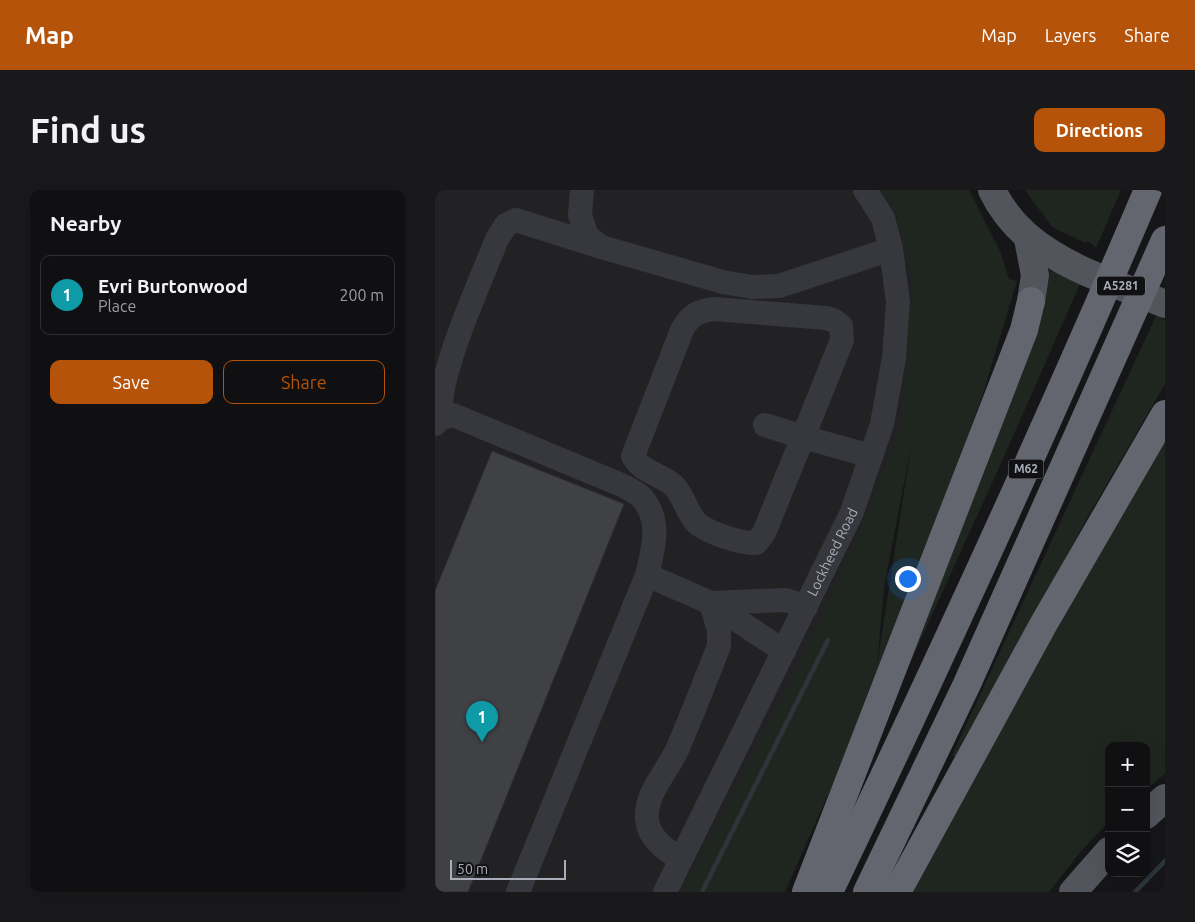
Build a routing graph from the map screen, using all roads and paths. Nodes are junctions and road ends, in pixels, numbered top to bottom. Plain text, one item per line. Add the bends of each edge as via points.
1 (582, 190) edge
2 (865, 190) edge
3 (992, 190) edge
4 (1148, 190) edge
5 (1028, 238) junction
6 (1165, 240) edge
7 (601, 247) junction
8 (891, 248) junction
9 (1031, 301) joint
10 (1165, 304) edge
11 (1165, 414) edge
12 (437, 422) edge
13 (765, 425) dead end
14 (803, 437) junction
15 (871, 456) junction
16 (647, 575) junction
17 (711, 603) junction
18 (806, 607) junction
19 (784, 651) junction
20 (1165, 798) edge
21 (1150, 811) edge
22 (1105, 856) edge
23 (680, 859) junction
24 (518, 892) edge
25 (665, 892) edge
26 (806, 892) edge
27 (829, 892) edge
28 (867, 892) edge
29 (897, 892) edge
30 (1073, 892) edge

1 - 7 street via 581,215 587,236
2 - 8 street, Lockheed Road via 883,218
3 - 5 main road, A5281
4 - 27 highway, M62 via 936,669
5 - 9 main road via 1035,275
5 - 10 main road, A5281 via 1052,256
6 - 28 highway, M62 via 971,675
7 - 8 street via 751,287 779,286
7 - 12 street via 525,221 516,220 506,225 497,239 450,355
8 - 15 street, Lockheed Road via 898,328 882,424
9 - 26 highway via 1024,330
11 - 29 highway via 1043,624
12 - 16 street via 453,415 624,486 643,498 652,515 656,537
13 - 14 street
14 - 14 street via 764,533 756,543 745,543 703,528 695,522 675,487 662,476 637,464 633,456 682,330 689,318 700,311 715,309 826,318 841,326 842,340
14 - 15 street
15 - 18 street, Lockheed Road via 852,512
16 - 17 street
16 - 24 street
17 - 18 street via 786,600
17 - 19 street
17 - 23 street via 719,630 719,646 676,752 662,773 647,812 654,837 663,848
18 - 19 street, Lockheed Road
19 - 23 street, Lockheed Road
20 - 21 main road
22 - 30 main road
23 - 25 street, Lockheed Road

